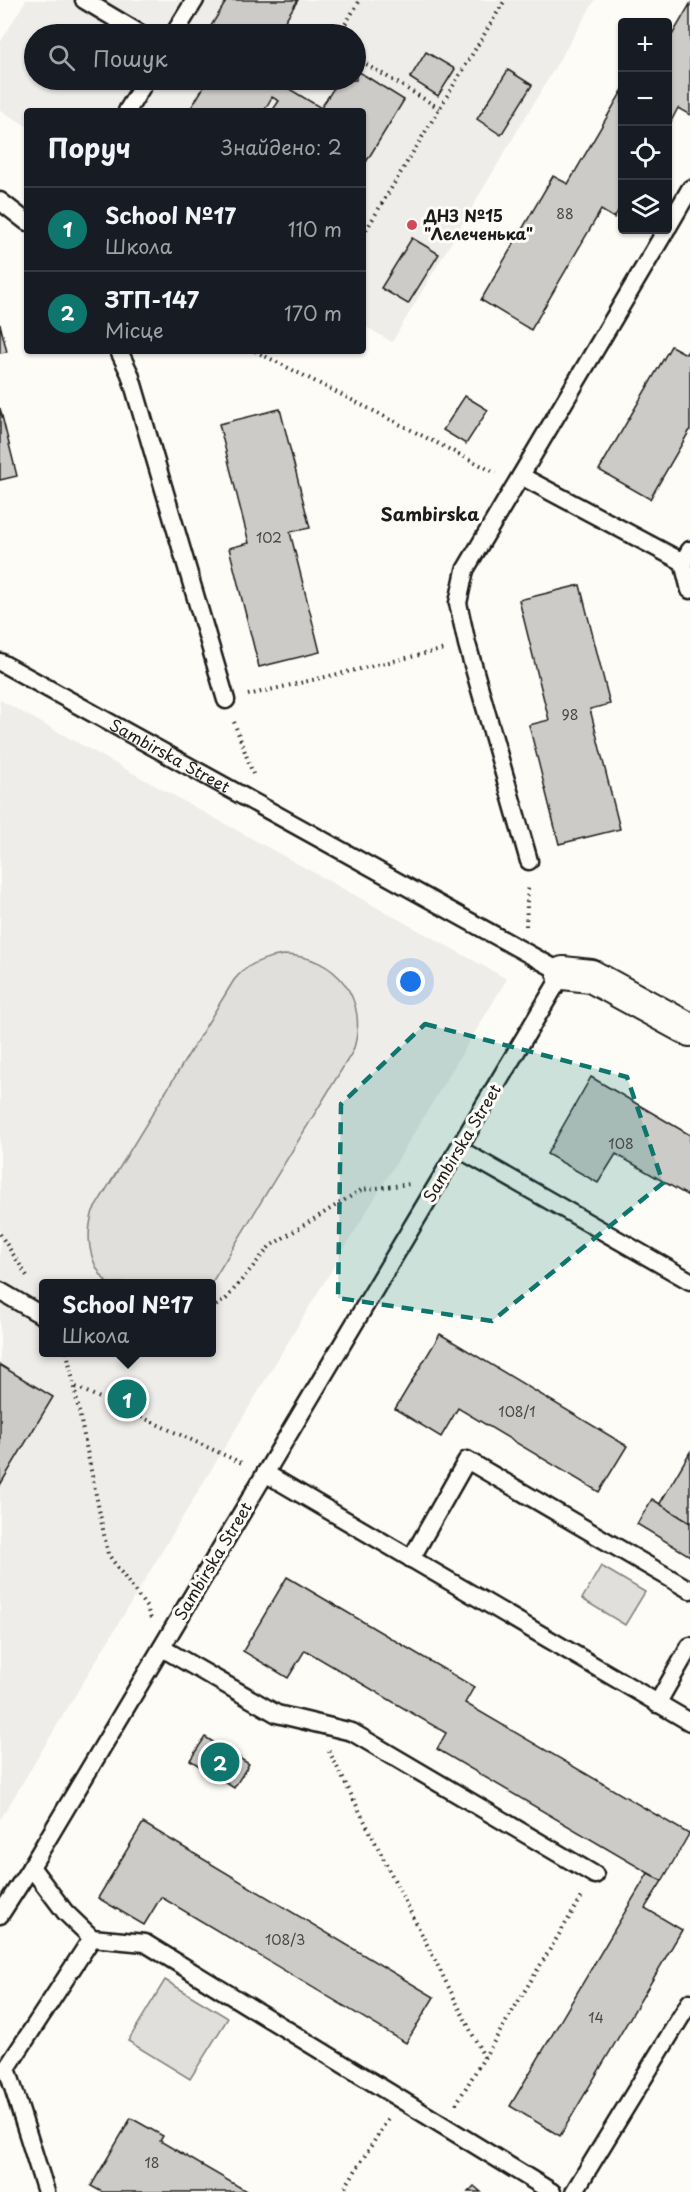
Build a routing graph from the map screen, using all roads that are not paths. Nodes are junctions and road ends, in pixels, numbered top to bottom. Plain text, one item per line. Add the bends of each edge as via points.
1 (84, 0) edge
2 (195, 0) edge
3 (124, 24) edge
4 (180, 24) edge
5 (140, 90) edge
6 (129, 108) edge
7 (690, 189) edge
8 (0, 201) edge
9 (24, 220) edge
10 (672, 220) edge
11 (663, 234) edge
12 (120, 354) edge
13 (518, 479) junction
14 (686, 556) edge
15 (690, 590) edge
16 (0, 662) edge
17 (226, 700) road end
18 (529, 861) road end
19 (563, 973) junction
20 (690, 1030) edge
21 (459, 1149) junction
22 (690, 1281) edge
23 (0, 1291) edge
24 (39, 1314) edge
25 (265, 1473) junction
26 (411, 1559) junction
27 (690, 1590) edge
28 (690, 1646) edge
29 (162, 1648) junction
30 (657, 1704) junction
31 (690, 1722) edge
32 (32, 1867) junction
33 (595, 1875) road end
34 (0, 1915) edge
35 (92, 1938) junction
36 (690, 2002) edge
37 (44, 2187) edge
38 (57, 2192) edge
39 (552, 2192) edge
40 (574, 2192) edge

1 - 3 lane
2 - 4 lane
5 - 6 lane
7 - 10 lane
8 - 9 lane
11 - 13 lane
12 - 17 lane via 130,374
13 - 14 lane
13 - 18 lane via 465,570 459,603 467,644
14 - 15 lane
16 - 19 lane, Sambirska Street
19 - 20 street via 591,976
19 - 21 lane, Sambirska Street
21 - 22 lane
21 - 25 lane, Sambirska Street
23 - 24 lane
25 - 26 lane
25 - 29 lane, Sambirska Street
26 - 27 lane via 467,1460
26 - 30 lane
28 - 30 lane
29 - 32 lane, Sambirska Street
29 - 33 lane via 277,1714 352,1732
30 - 31 lane
32 - 34 lane, Sambirska Street
32 - 35 lane via 65,1912
35 - 37 lane via 7,2068
35 - 39 lane via 145,1943
36 - 40 lane
37 - 38 lane

